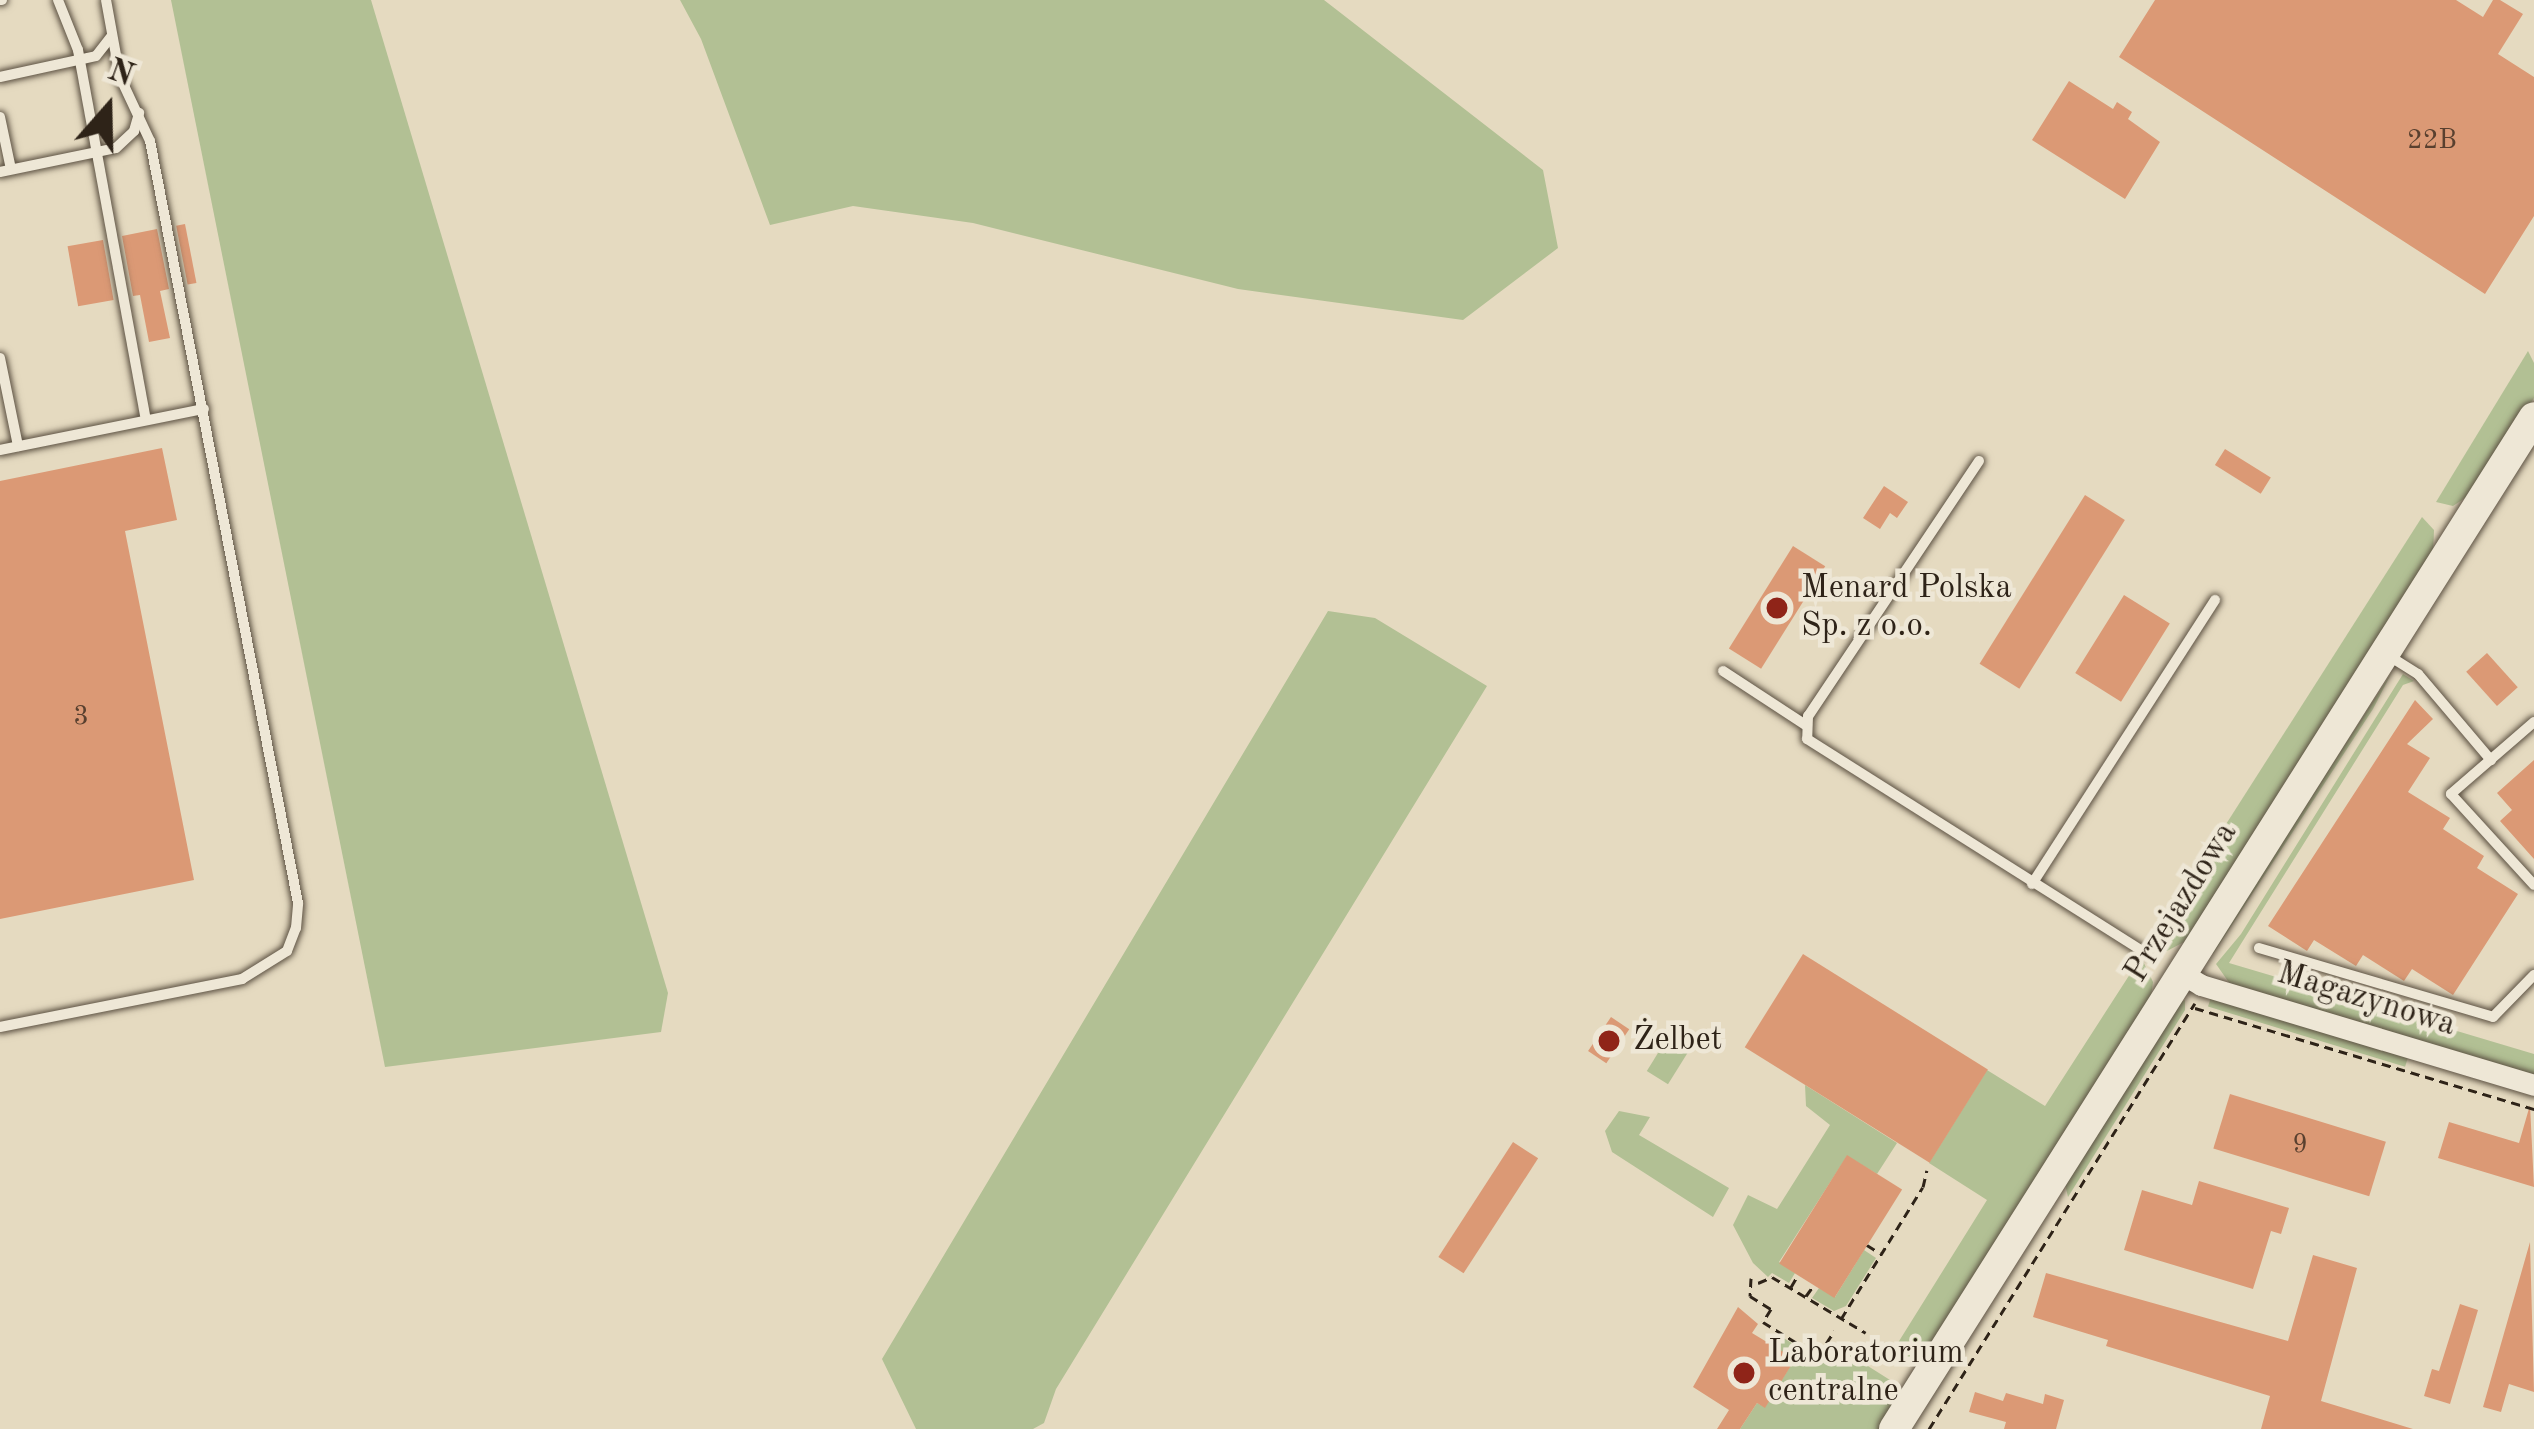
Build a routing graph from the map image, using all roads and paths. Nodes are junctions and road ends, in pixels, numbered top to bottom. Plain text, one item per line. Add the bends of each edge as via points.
1 (58, 0) edge
2 (106, 0) edge
3 (112, 34) junction
4 (80, 62) junction
5 (0, 77) edge
6 (140, 113) junction
7 (0, 117) edge
8 (95, 152) junction
9 (6, 171) edge
10 (0, 358) edge
11 (2, 374) edge
12 (204, 409) junction
13 (2534, 417) edge
14 (146, 420) junction
15 (18, 446) junction
16 (0, 450) edge
17 (1979, 461) dead end
18 (2215, 600) dead end
19 (2383, 652) junction
20 (1723, 671) dead end
21 (2534, 722) edge
22 (1807, 726) junction
23 (2491, 760) junction
24 (2032, 884) junction
25 (2534, 885) edge
26 (2259, 948) dead end
27 (2144, 952) dead end
28 (2181, 973) junction
29 (2534, 975) edge
30 (2193, 1007) dead end
31 (0, 1028) edge
32 (2534, 1084) edge
33 (2534, 1109) edge
34 (1927, 1170) dead end
35 (1868, 1245) dead end
36 (1882, 1254) junction
37 (1798, 1275) dead end
38 (1750, 1278) dead end
39 (1759, 1283) dead end
40 (1814, 1285) dead end
41 (1790, 1288) junction
42 (1805, 1298) junction
43 (1841, 1319) junction
44 (1834, 1331) dead end
45 (1866, 1333) dead end
46 (1894, 1429) edge

1 - 4 lane
2 - 3 lane
3 - 4 lane via 96,56
3 - 6 lane via 120,77
4 - 5 lane
4 - 8 lane
6 - 8 lane via 126,141
6 - 12 lane
7 - 9 lane
8 - 9 lane
8 - 14 lane
10 - 11 lane
11 - 15 lane
12 - 14 lane
12 - 31 lane via 298,903 296,928 287,951 242,979
13 - 19 street, Przejazdowa
14 - 15 lane
15 - 16 lane
17 - 22 lane
18 - 24 lane
19 - 23 lane via 2418,674
19 - 28 street, Przejazdowa
20 - 22 lane
21 - 23 lane
22 - 24 lane via 1808,740
23 - 25 lane via 2452,794
24 - 27 lane
26 - 29 lane via 2494,1017
28 - 32 street, Magazynowa via 2201,986
28 - 46 street, Przejazdowa
30 - 33 path
34 - 36 path
35 - 36 path
36 - 43 path
37 - 41 path
38 - 44 path via 1750,1296 1771,1309 1763,1322 1818,1355
39 - 41 path via 1772,1276
40 - 42 path
41 - 42 path
42 - 43 path
43 - 45 path

